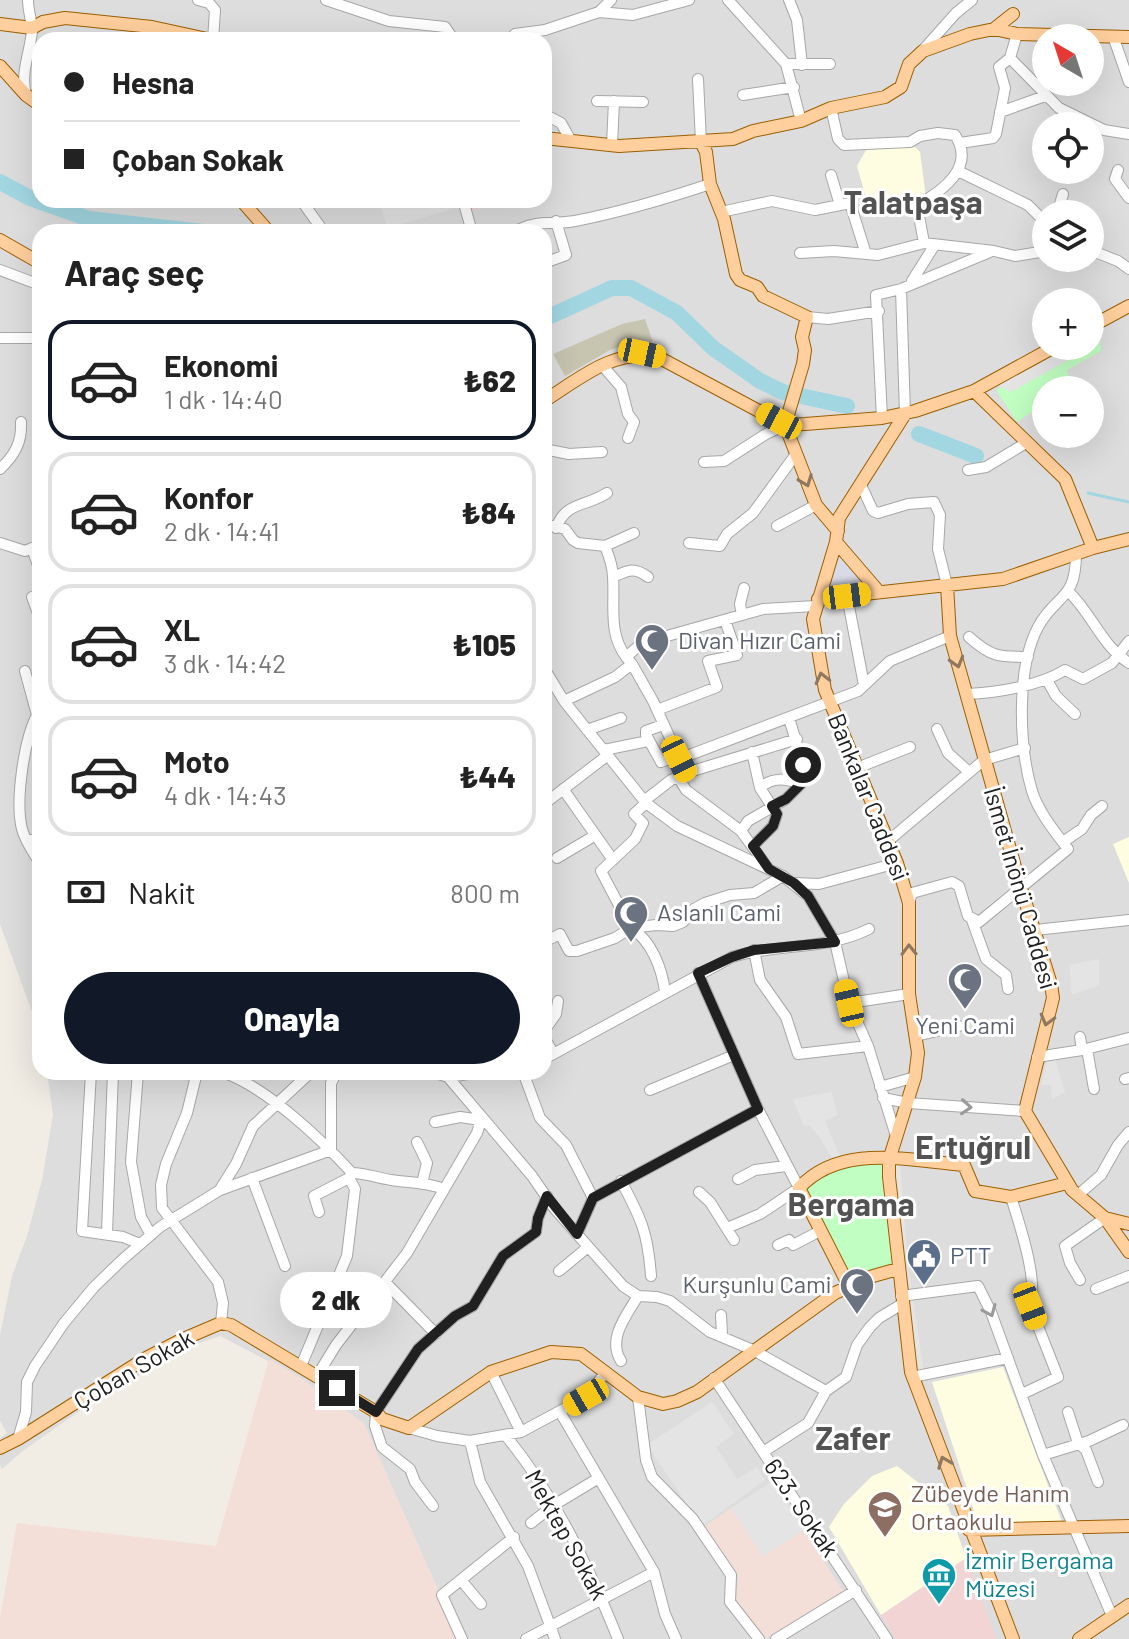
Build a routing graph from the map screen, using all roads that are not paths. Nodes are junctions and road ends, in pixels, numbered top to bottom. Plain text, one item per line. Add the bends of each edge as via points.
1 (28, 0) edge
2 (198, 0) edge
3 (326, 0) edge
4 (611, 0) edge
5 (689, 0) edge
6 (728, 0) edge
7 (789, 0) edge
8 (972, 0) edge
9 (599, 12) junction
10 (1013, 14) dead end
11 (0, 24) edge
12 (32, 28) junction
13 (994, 29) junction
14 (175, 32) edge
15 (213, 32) edge
16 (448, 32) edge
17 (530, 32) edge
18 (1017, 34) junction
19 (1113, 36) junction
20 (1129, 37) edge
21 (923, 51) junction
22 (1010, 58) junction
23 (786, 64) junction
24 (830, 64) dead end
25 (802, 65) junction
26 (0, 66) edge
27 (1032, 78) edge
28 (698, 79) dead end
29 (1129, 82) edge
30 (794, 87) junction
31 (26, 95) junction
32 (743, 95) dead end
33 (1045, 96) joint
34 (32, 99) edge
35 (597, 101) dead end
36 (614, 101) junction
37 (643, 102) dead end
38 (831, 108) junction
39 (1000, 112) junction
40 (552, 118) edge
41 (801, 121) junction
42 (1129, 134) edge
43 (552, 138) edge
44 (570, 139) junction
45 (701, 142) junction
46 (960, 143) junction
47 (612, 145) junction
48 (1118, 170) dead end
49 (958, 171) junction
50 (831, 175) dead end
51 (710, 184) junction
52 (1063, 194) dead end
53 (1129, 198) edge
54 (1061, 200) edge
55 (840, 205) junction
56 (248, 208) edge
57 (1032, 209) edge
58 (721, 212) junction
59 (556, 221) junction
60 (262, 224) edge
61 (533, 224) edge
62 (0, 240) edge
63 (929, 244) junction
64 (994, 251) junction
65 (800, 253) dead end
66 (1032, 253) edge
67 (866, 254) junction
68 (1104, 256) edge
69 (32, 258) edge
70 (552, 260) edge
71 (1129, 269) edge
72 (0, 270) edge
73 (32, 282) edge
74 (905, 287) junction
75 (1129, 306) edge
76 (879, 311) junction
77 (807, 317) junction
78 (1104, 319) edge
79 (0, 338) edge
80 (32, 338) edge
81 (1032, 359) edge
82 (602, 365) junction
83 (974, 391) junction
84 (552, 396) edge
85 (905, 414) junction
86 (882, 418) junction
87 (787, 420) junction
88 (21, 422) dead end
89 (628, 438) dead end
90 (1026, 443) junction
91 (552, 451) edge
92 (602, 452) dead end
93 (796, 454) junction
94 (704, 462) dead end
95 (0, 469) edge
96 (968, 470) dead end
97 (861, 485) junction
98 (607, 493) dead end
99 (816, 505) junction
100 (777, 526) dead end
101 (552, 527) edge
102 (556, 528) junction
103 (634, 533) dead end
104 (837, 536) junction
105 (1129, 539) edge
106 (0, 543) edge
107 (689, 543) dead end
108 (605, 546) junction
109 (32, 548) edge
110 (1093, 548) junction
111 (1076, 554) junction
112 (613, 577) junction
113 (648, 577) dead end
114 (947, 585) junction
115 (744, 588) dead end
116 (879, 592) junction
117 (1069, 592) junction
118 (847, 596) junction
119 (817, 603) junction
120 (742, 615) junction
121 (725, 620) junction
122 (950, 636) junction
123 (969, 637) dead end
124 (1129, 641) edge
125 (1119, 656) junction
126 (1028, 657) junction
127 (629, 661) junction
128 (1129, 663) edge
129 (25, 671) dead end
130 (1047, 680) junction
131 (1023, 684) junction
132 (864, 685) junction
133 (552, 688) edge
134 (966, 694) junction
135 (32, 695) edge
136 (564, 701) junction
137 (830, 704) junction
138 (657, 710) junction
139 (1075, 714) dead end
140 (621, 718) dead end
141 (789, 718) junction
142 (32, 725) edge
143 (663, 725) junction
144 (937, 729) dead end
145 (587, 730) junction
146 (797, 739) junction
147 (648, 741) junction
148 (910, 747) dead end
149 (1025, 748) junction
150 (752, 752) junction
151 (606, 753) junction
152 (678, 757) junction
153 (984, 760) junction
154 (661, 762) junction
155 (857, 768) junction
156 (969, 772) junction
157 (678, 777) junction
158 (801, 784) junction
159 (760, 788) junction
160 (563, 789) junction
161 (552, 798) edge
162 (645, 802) junction
163 (772, 806) junction
164 (1102, 806) dead end
165 (741, 831) junction
166 (594, 836) junction
167 (32, 840) edge
168 (27, 841) junction
169 (887, 842) junction
170 (1063, 842) junction
171 (753, 846) junction
172 (32, 849) edge
173 (557, 858) dead end
174 (613, 860) junction
175 (897, 863) junction
176 (769, 869) junction
177 (788, 880) junction
178 (1021, 888) junction
179 (909, 903) junction
180 (972, 920) junction
181 (1129, 920) edge
182 (631, 928) junction
183 (869, 929) dead end
184 (1035, 930) junction
185 (552, 938) edge
186 (835, 942) junction
187 (754, 950) junction
188 (698, 973) junction
189 (1008, 989) dead end
190 (665, 992) junction
191 (909, 994) junction
192 (558, 1001) dead end
193 (849, 1003) junction
194 (552, 1020) edge
195 (959, 1026) dead end
196 (916, 1036) junction
197 (1080, 1037) dead end
198 (1124, 1038) edge
199 (868, 1046) junction
200 (1084, 1050) junction
201 (552, 1054) edge
202 (734, 1055) junction
203 (1037, 1057) junction
204 (915, 1077) junction
205 (91, 1080) edge
206 (113, 1080) edge
207 (137, 1080) edge
208 (195, 1080) edge
209 (242, 1080) edge
210 (303, 1080) edge
211 (333, 1080) edge
212 (450, 1080) edge
213 (526, 1080) edge
214 (1094, 1089) dead end
215 (650, 1090) dead end
216 (882, 1092) junction
217 (908, 1103) junction
218 (277, 1105) junction
219 (758, 1109) junction
220 (1025, 1111) junction
221 (481, 1120) junction
222 (435, 1122) dead end
223 (1129, 1132) edge
224 (896, 1136) junction
225 (417, 1142) dead end
226 (331, 1150) junction
227 (889, 1160) junction
228 (786, 1166) junction
229 (350, 1175) junction
230 (252, 1178) junction
231 (738, 1179) dead end
232 (621, 1181) junction
233 (422, 1183) junction
234 (1067, 1183) junction
235 (799, 1188) junction
236 (444, 1189) junction
237 (220, 1190) junction
238 (699, 1192) dead end
239 (1078, 1195) junction
240 (547, 1196) junction
241 (1011, 1197) junction
242 (593, 1198) junction
243 (319, 1212) dead end
244 (1105, 1218) junction
245 (171, 1222) junction
246 (1129, 1224) edge
247 (727, 1228) junction
248 (820, 1231) junction
249 (107, 1233) junction
250 (577, 1234) junction
251 (151, 1235) junction
252 (734, 1240) dead end
253 (140, 1244) junction
254 (778, 1245) dead end
255 (588, 1247) junction
256 (1129, 1252) edge
257 (285, 1266) dead end
258 (559, 1271) dead end
259 (899, 1275) junction
260 (651, 1276) dead end
261 (1129, 1276) edge
262 (1080, 1280) dead end
263 (385, 1282) junction
264 (849, 1286) junction
265 (1096, 1289) dead end
266 (638, 1296) junction
267 (901, 1300) junction
268 (721, 1315) dead end
269 (221, 1323) junction
270 (436, 1334) junction
271 (722, 1335) junction
272 (753, 1350) junction
273 (1008, 1358) junction
274 (621, 1361) dead end
275 (301, 1366) junction
276 (491, 1372) junction
277 (317, 1376) junction
278 (610, 1376) junction
279 (912, 1377) junction
280 (714, 1378) junction
281 (826, 1391) junction
282 (1022, 1394) junction
283 (638, 1397) junction
284 (376, 1412) junction
285 (560, 1412) junction
286 (1068, 1412) dead end
287 (1123, 1425) dead end
288 (409, 1428) junction
289 (521, 1432) junction
290 (506, 1436) junction
291 (18, 1439) junction
292 (470, 1441) junction
293 (1078, 1443) junction
294 (0, 1448) edge
295 (763, 1452) junction
296 (1043, 1455) junction
297 (597, 1479) junction
298 (1098, 1482) dead end
299 (554, 1505) junction
300 (433, 1506) dead end
301 (531, 1523) dead end
302 (1071, 1526) junction
303 (1129, 1526) edge
304 (969, 1530) junction
305 (514, 1537) junction
306 (654, 1572) junction
307 (461, 1580) junction
308 (856, 1590) junction
309 (602, 1599) junction
310 (481, 1604) dead end
311 (1129, 1605) edge
312 (1112, 1616) junction
313 (552, 1626) junction
314 (462, 1639) edge
315 (526, 1639) edge
316 (555, 1639) edge
317 (618, 1639) edge
318 (676, 1639) edge
319 (759, 1639) edge
320 (776, 1639) edge
321 (887, 1639) edge
322 (1013, 1639) edge
323 (1079, 1639) edge

1 - 12 street
2 - 15 street via 215,10
3 - 16 street via 389,21 445,27
4 - 9 street
5 - 9 street via 633,15
6 - 23 street
7 - 25 street
8 - 21 street
9 - 17 street
10 - 13 main road
11 - 12 main road
12 - 14 main road via 65,18
12 - 31 street
13 - 18 main road
13 - 21 main road
18 - 19 main road
18 - 22 street
19 - 20 main road
19 - 29 street
21 - 38 main road via 909,64 901,87 885,97
22 - 27 street
22 - 39 street via 999,67 1005,88
23 - 25 street
23 - 30 street
24 - 25 street
26 - 31 main road
28 - 45 street
30 - 32 street
30 - 41 street
31 - 34 main road
33 - 39 street
33 - 42 street via 1080,121
35 - 36 street
36 - 37 street
36 - 47 street
38 - 41 main road
38 - 46 street via 844,145 910,142 938,133 955,135
39 - 46 street via 993,138
40 - 44 street
41 - 45 main road
43 - 44 main road
44 - 47 main road
45 - 47 main road
45 - 51 main road
46 - 49 street
48 - 53 street via 1115,179
49 - 57 street
49 - 63 street via 950,184 917,205
50 - 55 street
51 - 58 main road
51 - 59 street via 648,204
52 - 54 street
55 - 58 street via 815,210 772,201
55 - 67 street via 850,203
56 - 60 main road
58 - 77 main road via 740,280
59 - 61 street
59 - 70 street via 566,255
62 - 69 main road
63 - 64 street
63 - 67 street
63 - 74 street via 921,270
64 - 66 street
64 - 74 street
65 - 67 street
68 - 71 street
72 - 73 street
74 - 76 street via 876,295
74 - 85 street
75 - 78 main road
76 - 77 street
76 - 86 street
77 - 87 main road via 802,368
79 - 80 street
81 - 83 main road
82 - 84 main road
82 - 87 main road via 626,355 658,357
82 - 89 street via 621,387 634,422
83 - 85 main road
83 - 90 main road
85 - 86 main road
85 - 97 main road, Bankalar Caddesi
86 - 87 main road
87 - 93 main road
87 - 94 street via 724,461
88 - 95 street via 18,447
90 - 96 street via 986,467
90 - 110 main road via 1065,479
91 - 92 street
93 -> 99 main road
93 - 107 street via 753,513 720,546
97 - 104 main road, Bankalar Caddesi via 839,518
97 - 114 street via 878,513 934,502
98 - 102 street via 570,508
99 - 100 street
99 - 104 main road
101 - 102 street
102 - 108 street via 565,529 578,543
103 - 108 street
104 - 116 main road
104 - 119 main road, Bankalar Caddesi
105 - 110 main road
106 - 109 street
108 - 112 street
110 - 111 main road
111 - 114 main road via 1003,579
111 - 117 street
112 - 113 street via 631,569
112 - 127 street via 613,627 617,646
114 - 116 main road
114 - 122 main road, İsmet İnönü Caddesi
115 - 120 street
116 - 118 main road
117 - 125 street
117 - 126 street via 1040,624
118 - 119 main road
118 - 132 street
119 - 120 street
137 -> 119 main road, Bankalar Caddesi via 817,657
120 - 121 street
121 - 127 street via 642,643
121 - 138 street via 737,655 708,661 717,687
122 - 132 street via 890,661
122 -> 134 main road, İsmet İnönü Caddesi
123 - 126 street via 999,657
124 - 125 street
125 - 128 street
125 - 130 street via 1083,679 1065,670
126 - 131 street
127 - 136 street via 615,677
127 - 138 street
129 - 135 street
130 - 131 street
130 - 139 street
131 - 134 street
131 - 149 street
132 - 137 street
133 - 136 street
134 - 153 main road, İsmet İnönü Caddesi
136 - 145 street
137 - 141 street
137 - 155 main road, Bankalar Caddesi
138 - 143 street
140 - 145 street
141 - 146 street
141 - 152 street
142 - 168 street via 22,776 21,817
143 - 147 street via 646,731
143 - 152 street
144 - 156 street via 948,753
145 - 151 street
146 - 150 street
146 - 158 street
147 - 151 street
147 - 154 street
148 - 155 street
149 - 153 street
149 - 170 street via 1033,793
150 - 157 street
150 - 159 street
151 - 160 street
151 - 162 street
152 - 154 street
152 - 157 street
153 - 156 street
153 - 178 main road, İsmet İnönü Caddesi
154 - 157 street
155 - 169 main road, Bankalar Caddesi
156 - 169 street
157 - 162 street
157 - 165 street via 686,790
158 - 159 street via 772,780
158 - 163 street
159 - 163 street
160 - 161 street
160 - 166 street
162 - 174 street via 634,814 643,823 641,829
162 - 176 street via 677,826
163 - 165 street
163 - 171 street via 777,814 773,826
164 - 170 street
165 - 171 street
166 - 173 street
166 - 174 street
167 - 168 street
168 - 172 street
169 - 175 main road, Bankalar Caddesi
170 - 178 street via 1068,849
171 - 176 street
174 - 182 street via 601,871
175 - 177 street via 819,884
175 - 179 main road, Bankalar Caddesi
176 - 177 street
177 - 182 street via 705,903 673,926
177 - 186 street via 808,896
178 - 180 street via 979,922
178 - 184 main road, İsmet İnönü Caddesi
179 - 180 street via 918,889 952,882 959,886
191 -> 179 main road, Bankalar Caddesi
180 - 189 street via 986,959 1006,975
181 - 184 street
182 - 185 street via 577,951 569,951 560,934
182 - 190 street via 650,949
183 - 186 street
184 -> 203 main road, İsmet İnönü Caddesi via 1053,998
186 - 187 street
186 - 193 street
187 - 188 street
187 - 199 street via 760,980 786,1017 798,1054
188 - 190 street
188 - 202 street
190 - 201 street
191 - 193 street
191 - 196 main road, Bankalar Caddesi
192 - 194 street
193 - 199 street
195 - 196 street
196 - 204 main road, Bankalar Caddesi
197 - 200 street
198 - 200 street
199 - 216 street
200 - 203 street
200 - 214 street
202 - 215 street
202 - 219 street
203 - 220 main road, İsmet İnönü Caddesi
204 - 216 street
204 - 217 main road, Bankalar Caddesi
205 - 249 street via 82,1231
206 - 249 street
207 - 251 street via 131,1162 141,1217
208 - 245 street via 161,1185 162,1208
209 - 218 street
210 - 218 street
211 - 226 street
212 - 221 street
213 - 242 street via 540,1118 566,1145
216 - 217 street
216 - 224 street
217 -> 220 street
217 - 224 main road, Bankalar Caddesi
218 - 226 street
218 - 237 street via 253,1126
219 - 228 street
219 - 232 street
220 - 234 main road
221 - 222 street
221 - 236 street
221 - 240 street
223 - 239 street via 1101,1175
224 - 227 main road, Bankalar Caddesi
225 - 233 street via 427,1163
226 - 229 street
226 - 230 street
227 - 235 main road via 861,1158 829,1165
227 - 241 main road via 964,1165 975,1191
227 - 259 main road
228 - 231 street via 755,1170
228 - 235 street
229 - 233 street
229 - 243 street via 314,1196
229 - 275 street via 355,1189 347,1256
230 - 237 street
230 - 257 street
232 - 242 street
232 - 260 street via 648,1240
233 - 236 street
234 - 239 main road
234 - 241 main road
235 - 247 street
235 - 248 main road
236 - 263 street
237 - 245 street
238 - 247 street
239 - 244 main road
240 - 250 street
240 - 270 street via 536,1232 503,1256 473,1306
241 - 282 street via 1034,1295 1030,1306 1058,1377
242 - 250 street
244 - 246 main road
244 - 256 main road
244 - 262 street via 1065,1246
245 - 251 street
245 - 269 street via 218,1282
247 - 252 street
248 - 254 street via 793,1245 789,1240
248 - 264 main road
249 - 253 street
250 - 255 street
251 - 253 street
253 - 291 street via 94,1287 47,1347 27,1382
255 - 258 street
255 - 266 street
259 - 264 main road
259 - 267 main road
261 - 265 street
263 - 270 street
263 - 277 street
264 - 272 main road
266 - 271 street via 670,1301 710,1332
266 - 274 street via 619,1328 615,1345
267 -> 273 street via 978,1286
267 - 279 main road
267 - 281 street via 870,1327 846,1377
268 - 271 street
269 - 275 main road, Çoban Sokak
269 - 291 main road, Çoban Sokak via 146,1358
270 - 284 street via 418,1349
271 - 272 street
272 - 280 main road
272 - 281 street
273 - 279 street
273 - 282 street
275 - 277 main road, Çoban Sokak
276 - 278 main road via 551,1352 567,1352 581,1354
276 - 288 main road
276 - 289 street
277 - 284 main road, Çoban Sokak
278 - 283 main road
278 - 285 street
304 -> 279 main road
280 - 283 main road via 677,1401 663,1404
280 - 295 street, 623. Sokak
281 - 295 street via 808,1423
282 - 296 street
283 - 319 street via 652,1477 693,1519 731,1575 730,1602
284 - 288 main road, Çoban Sokak
284 - 300 street via 382,1447 410,1469
285 - 289 street
285 - 297 street
286 - 293 street
287 - 293 street
288 - 292 street
289 - 290 street
290 - 292 street
290 - 299 street, Mektep Sokak
291 - 294 main road, Çoban Sokak
292 - 305 street via 480,1482
293 - 296 street
293 - 298 street
295 - 308 street, 623. Sokak
296 - 302 street
297 - 299 street
297 - 306 street
299 - 301 street
299 - 309 street, Mektep Sokak
302 - 303 main road
302 - 304 main road
302 - 312 street
304 - 322 main road
305 - 307 street
305 - 313 street
306 - 309 street
306 - 318 street
307 - 310 street
307 - 314 street via 442,1595
308 - 320 street
308 - 321 street, 623. Sokak
309 - 313 street
309 - 317 street, Mektep Sokak
311 - 312 main road
312 - 323 main road
313 - 315 street
313 - 316 street

